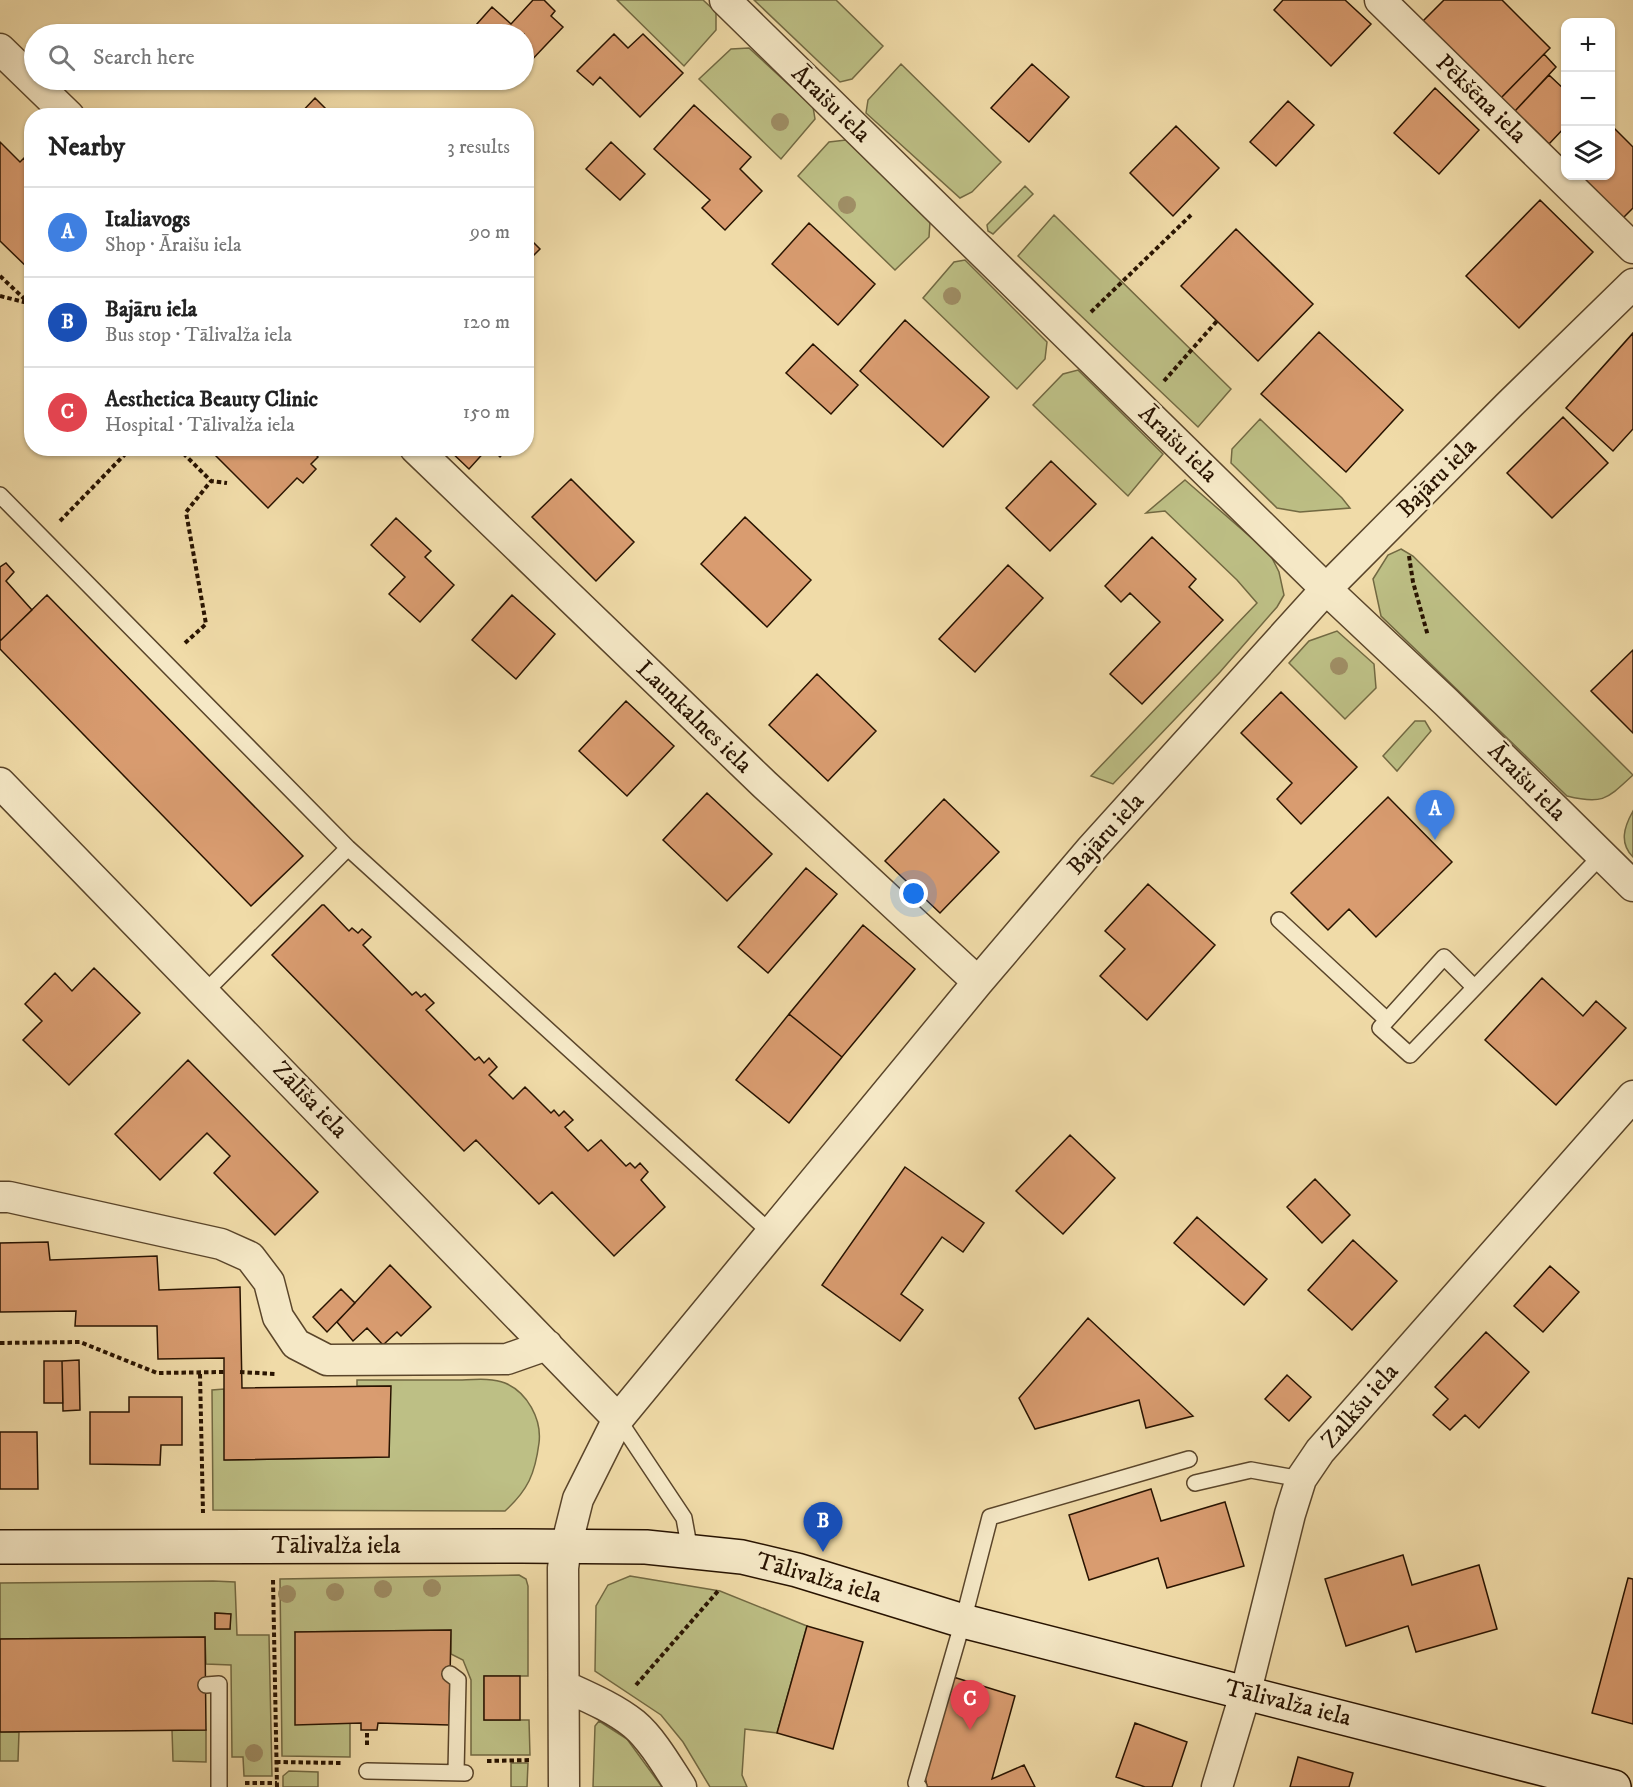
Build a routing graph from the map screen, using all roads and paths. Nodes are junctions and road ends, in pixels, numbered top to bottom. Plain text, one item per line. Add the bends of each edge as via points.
1 (725, 0) edge
2 (1380, 0) edge
3 (3, 57) edge
4 (24, 76) edge
5 (40, 90) edge
6 (60, 108) edge
7 (1191, 215) dead end
8 (1633, 248) edge
9 (0, 276) edge
10 (1633, 284) edge
11 (0, 296) edge
12 (24, 299) edge
13 (24, 303) edge
14 (1217, 321) dead end
15 (1069, 337) junction
16 (1142, 408) junction
17 (123, 456) edge
18 (186, 456) edge
19 (423, 456) edge
20 (212, 481) junction
21 (227, 483) dead end
22 (0, 495) edge
23 (1408, 507) junction
24 (43, 538) junction
25 (1326, 590) junction
26 (1428, 638) dead end
27 (165, 662) junction
28 (0, 783) edge
29 (348, 849) junction
30 (1600, 856) junction
31 (1633, 886) edge
32 (1279, 920) dead end
33 (978, 982) junction
34 (1474, 987) junction
35 (205, 992) junction
36 (1387, 1020) junction
37 (1633, 1096) edge
38 (0, 1197) edge
39 (770, 1233) junction
40 (0, 1343) edge
41 (547, 1346) junction
42 (224, 1372) dead end
43 (240, 1372) dead end
44 (200, 1374) junction
45 (280, 1374) dead end
46 (618, 1419) junction
47 (1189, 1459) dead end
48 (1301, 1479) junction
49 (1195, 1483) dead end
50 (203, 1522) dead end
51 (0, 1547) edge
52 (273, 1547) junction
53 (566, 1547) junction
54 (690, 1551) junction
55 (719, 1590) dead end
56 (963, 1621) junction
57 (450, 1674) dead end
58 (206, 1685) dead end
59 (564, 1686) junction
60 (1246, 1691) junction
61 (614, 1712) junction
62 (367, 1771) dead end
63 (219, 1785) edge
64 (277, 1787) edge
65 (564, 1787) edge
66 (681, 1787) edge
67 (919, 1787) edge
68 (1217, 1787) edge
69 (1614, 1787) edge

1 - 15 street, Āraišu iela
2 - 8 street, Pēkšēna iela
3 - 4 street
5 - 6 street
7 - 15 path
9 - 12 path
10 - 23 street, Bajāru iela
11 - 13 path
14 - 16 path
15 - 16 street, Āraišu iela
16 - 25 street, Āraišu iela
17 - 24 path
18 - 20 path
19 - 33 street, Launkalnes iela via 764,784
20 - 21 path
20 - 27 path via 186,512 206,624
22 - 24 lane
23 - 25 street, Bajāru iela
23 - 26 path via 1408,553
24 - 27 lane
25 - 30 street, Āraišu iela via 1446,702
25 - 33 street, Bajāru iela via 1092,848
27 - 29 lane
28 - 35 street, Zālīša iela
29 - 35 lane
29 - 39 lane
30 - 31 street, Āraišu iela
30 - 34 lane
32 - 36 lane
33 - 39 street, Bajāru iela
34 - 36 lane via 1444,957
34 - 36 lane via 1410,1055 1380,1028
35 - 41 street, Zālīša iela
37 - 48 street, Zalkšu iela via 1320,1451
38 - 41 street via 221,1244 250,1257 269,1282 278,1317 296,1344 327,1360 507,1359
39 - 46 street, Bajāru iela
40 - 44 path via 80,1342 157,1373
41 - 46 street, Zālīša iela
42 - 44 path
43 - 45 path
44 - 50 path
46 - 53 street, Bajāru iela via 578,1499
46 - 54 lane via 684,1518
47 - 56 lane via 990,1517
48 - 49 lane via 1251,1470
48 - 60 street, Zalkšu iela
51 - 52 street, Tālivalža iela
52 - 53 street, Tālivalža iela
52 - 64 path
53 - 54 street, Tālivalža iela
53 - 59 street, Bajāru iela
54 - 56 street, Tālivalža iela via 742,1557 797,1570
55 - 61 path
56 - 60 street, Tālivalža iela
56 - 67 lane via 916,1783
57 - 62 lane via 458,1680 461,1773
58 - 63 lane via 219,1684
59 - 61 street
59 - 65 street, Bajāru iela
60 - 68 street, Zalkšu iela
60 - 69 street, Tālivalža iela
61 - 66 street via 634,1725

